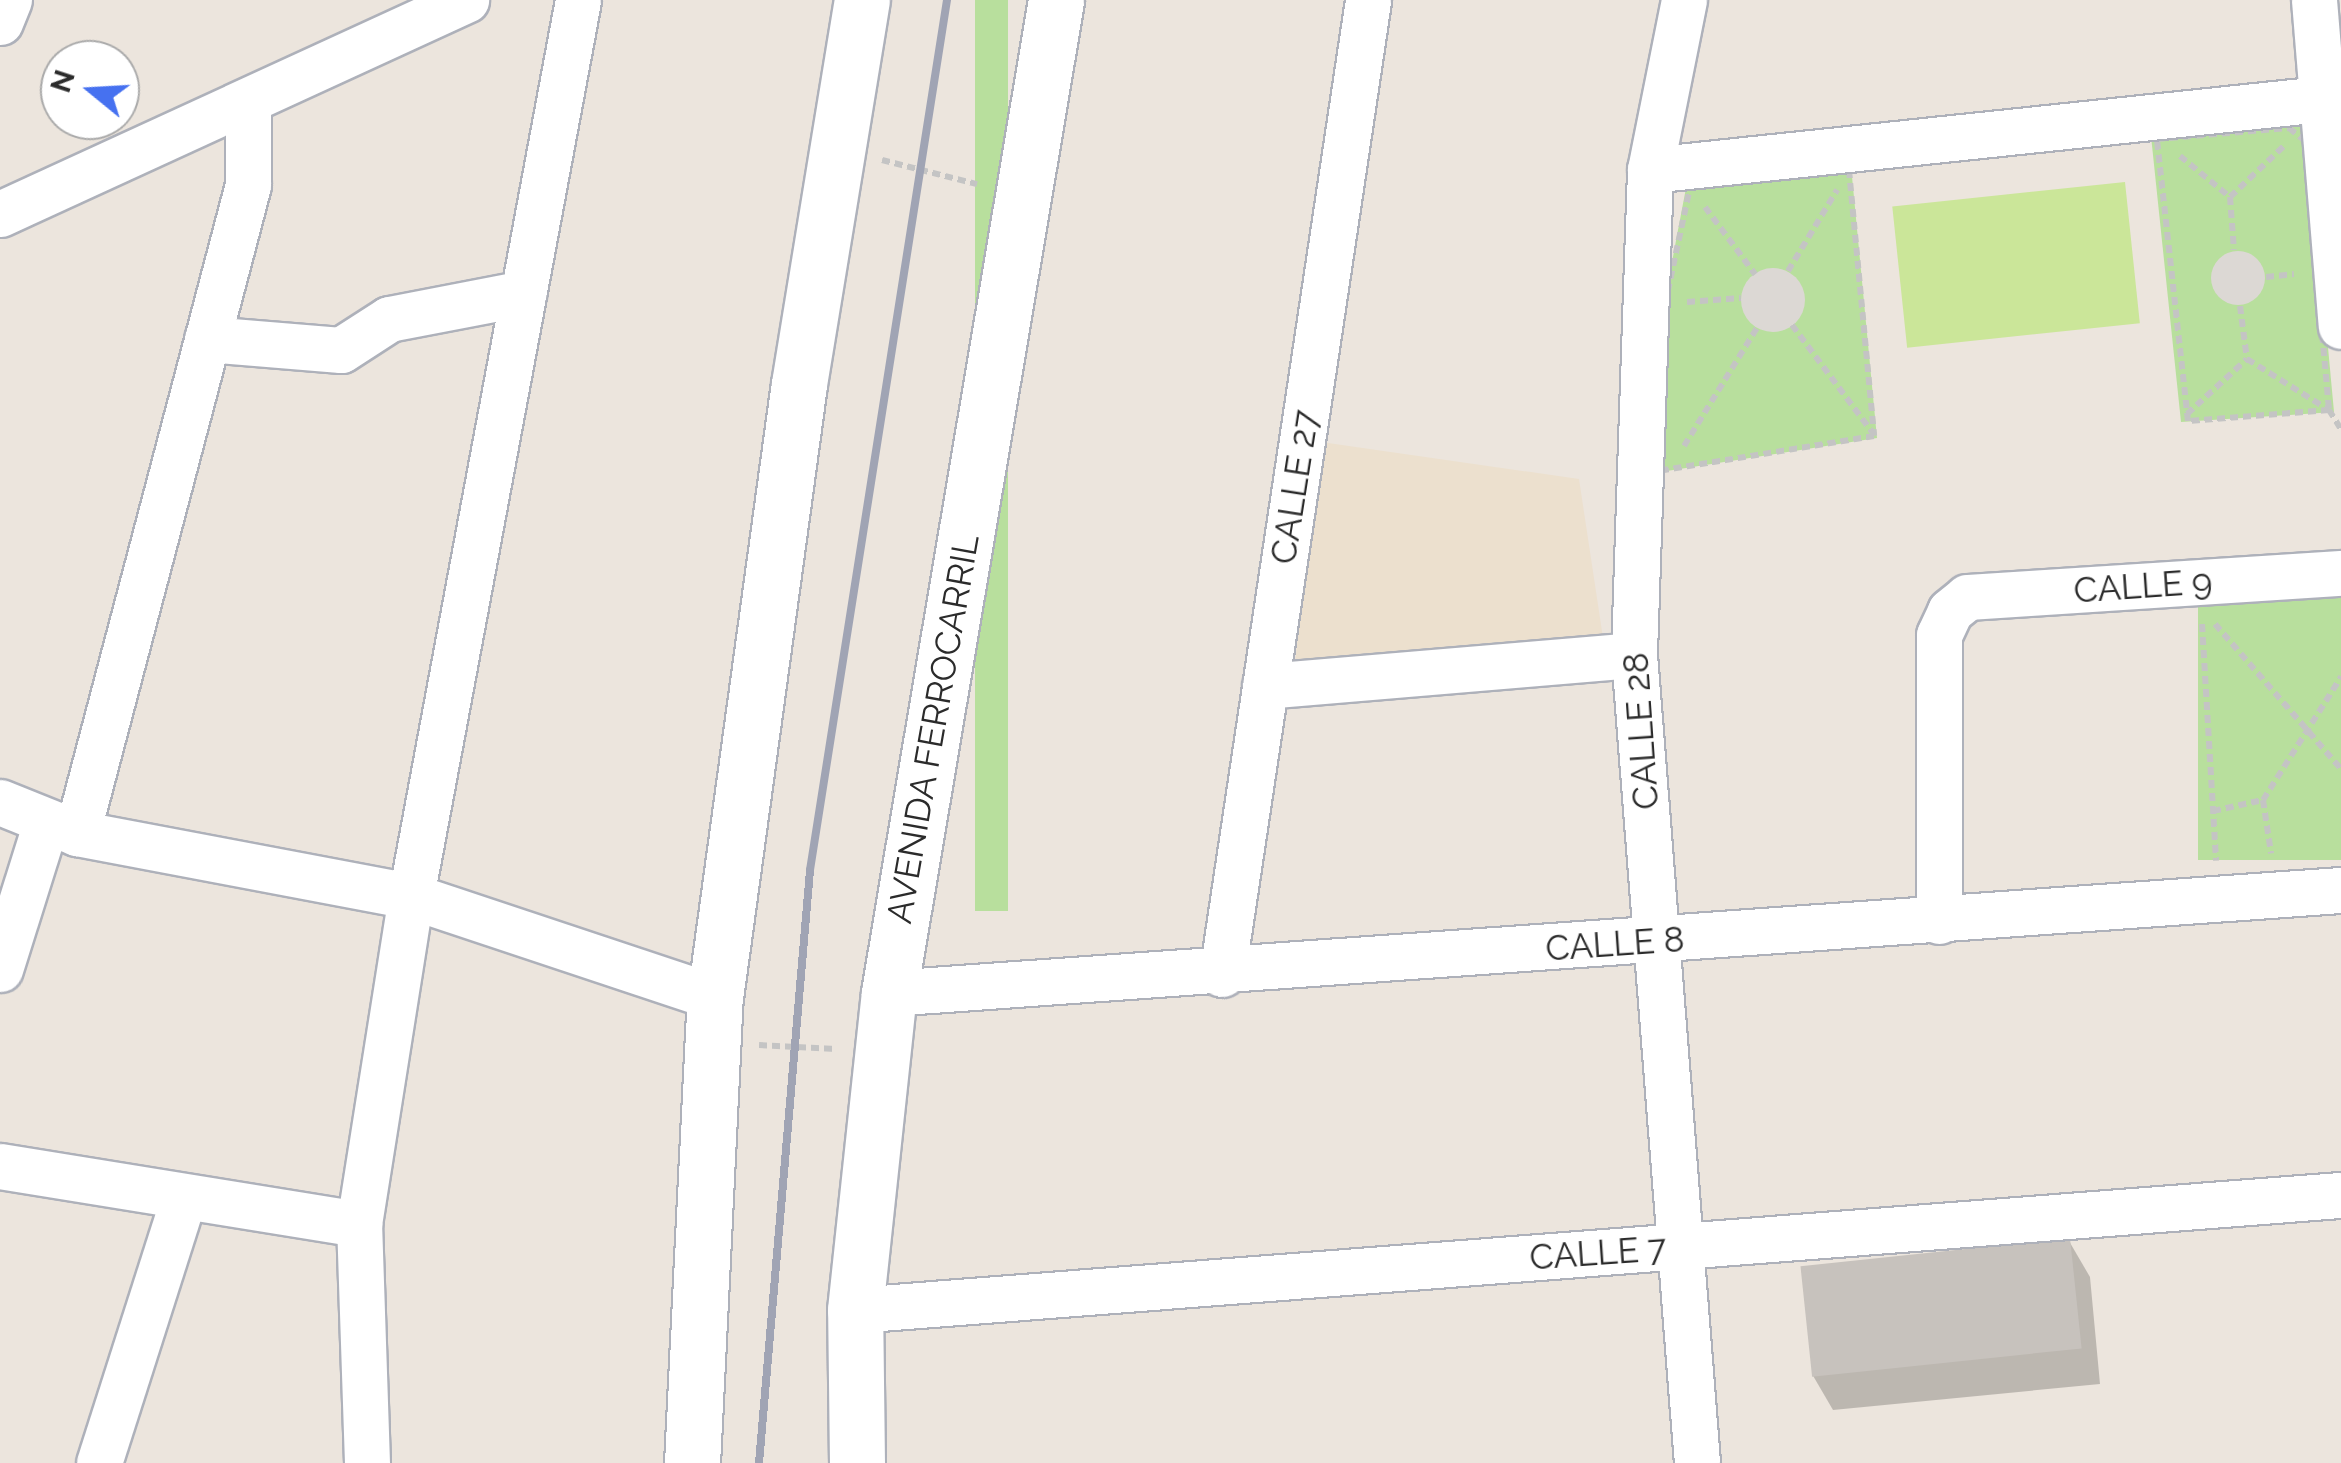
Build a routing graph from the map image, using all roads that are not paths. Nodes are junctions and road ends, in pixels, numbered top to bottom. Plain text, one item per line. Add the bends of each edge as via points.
1 (9, 0) edge
2 (466, 0) edge
3 (578, 0) edge
4 (862, 0) edge
5 (1056, 0) edge
6 (1368, 0) edge
7 (1684, 0) edge
8 (2314, 0) edge
9 (0, 22) edge
10 (248, 102) junction
11 (2310, 116) junction
12 (1670, 178) junction
13 (0, 214) edge
14 (524, 293) junction
15 (2341, 326) edge
16 (207, 338) junction
17 (2341, 573) edge
18 (1634, 654) junction
19 (1266, 686) junction
20 (0, 802) edge
21 (61, 829) junction
22 (2341, 890) edge
23 (411, 896) junction
24 (1939, 920) junction
25 (1657, 941) junction
26 (0, 969) edge
27 (1222, 974) junction
28 (889, 993) junction
29 (714, 1019) junction
30 (0, 1166) edge
31 (2341, 1195) edge
32 (184, 1197) junction
33 (360, 1224) junction
34 (1679, 1246) junction
35 (855, 1310) junction
36 (100, 1463) edge
37 (367, 1463) edge
38 (692, 1463) edge
39 (857, 1463) edge
40 (1697, 1463) edge

1 - 9 street
2 - 10 street
3 - 14 street
4 - 29 street
5 - 28 street, AVENIDA FERROCARRIL
6 - 19 street, CALLE 27
7 - 12 street, CALLE 28
8 - 11 street
10 - 13 street
10 - 16 street via 248,185
11 - 12 street
11 - 15 street
12 - 18 street, CALLE 28
14 - 16 street via 390,318 341,350
14 - 23 street
16 - 21 street
17 - 24 street, CALLE 9 via 1966,597 1939,635
18 - 19 street
18 - 25 street, CALLE 28
19 - 27 street, CALLE 27
20 - 21 street
21 - 23 street
21 - 26 street
22 - 24 street, CALLE 8
23 - 29 street
23 - 33 street
24 - 25 street, CALLE 8
25 - 27 street, CALLE 8
25 - 34 street, CALLE 28
27 - 28 street, CALLE 8
28 - 35 street, AVENIDA FERROCARRIL
29 - 38 street
30 - 32 street
31 - 34 street, CALLE 7
32 - 33 street
32 - 36 street
33 - 37 street
34 - 35 street, CALLE 7
34 - 40 street, CALLE 28
35 - 39 street, AVENIDA FERROCARRIL

